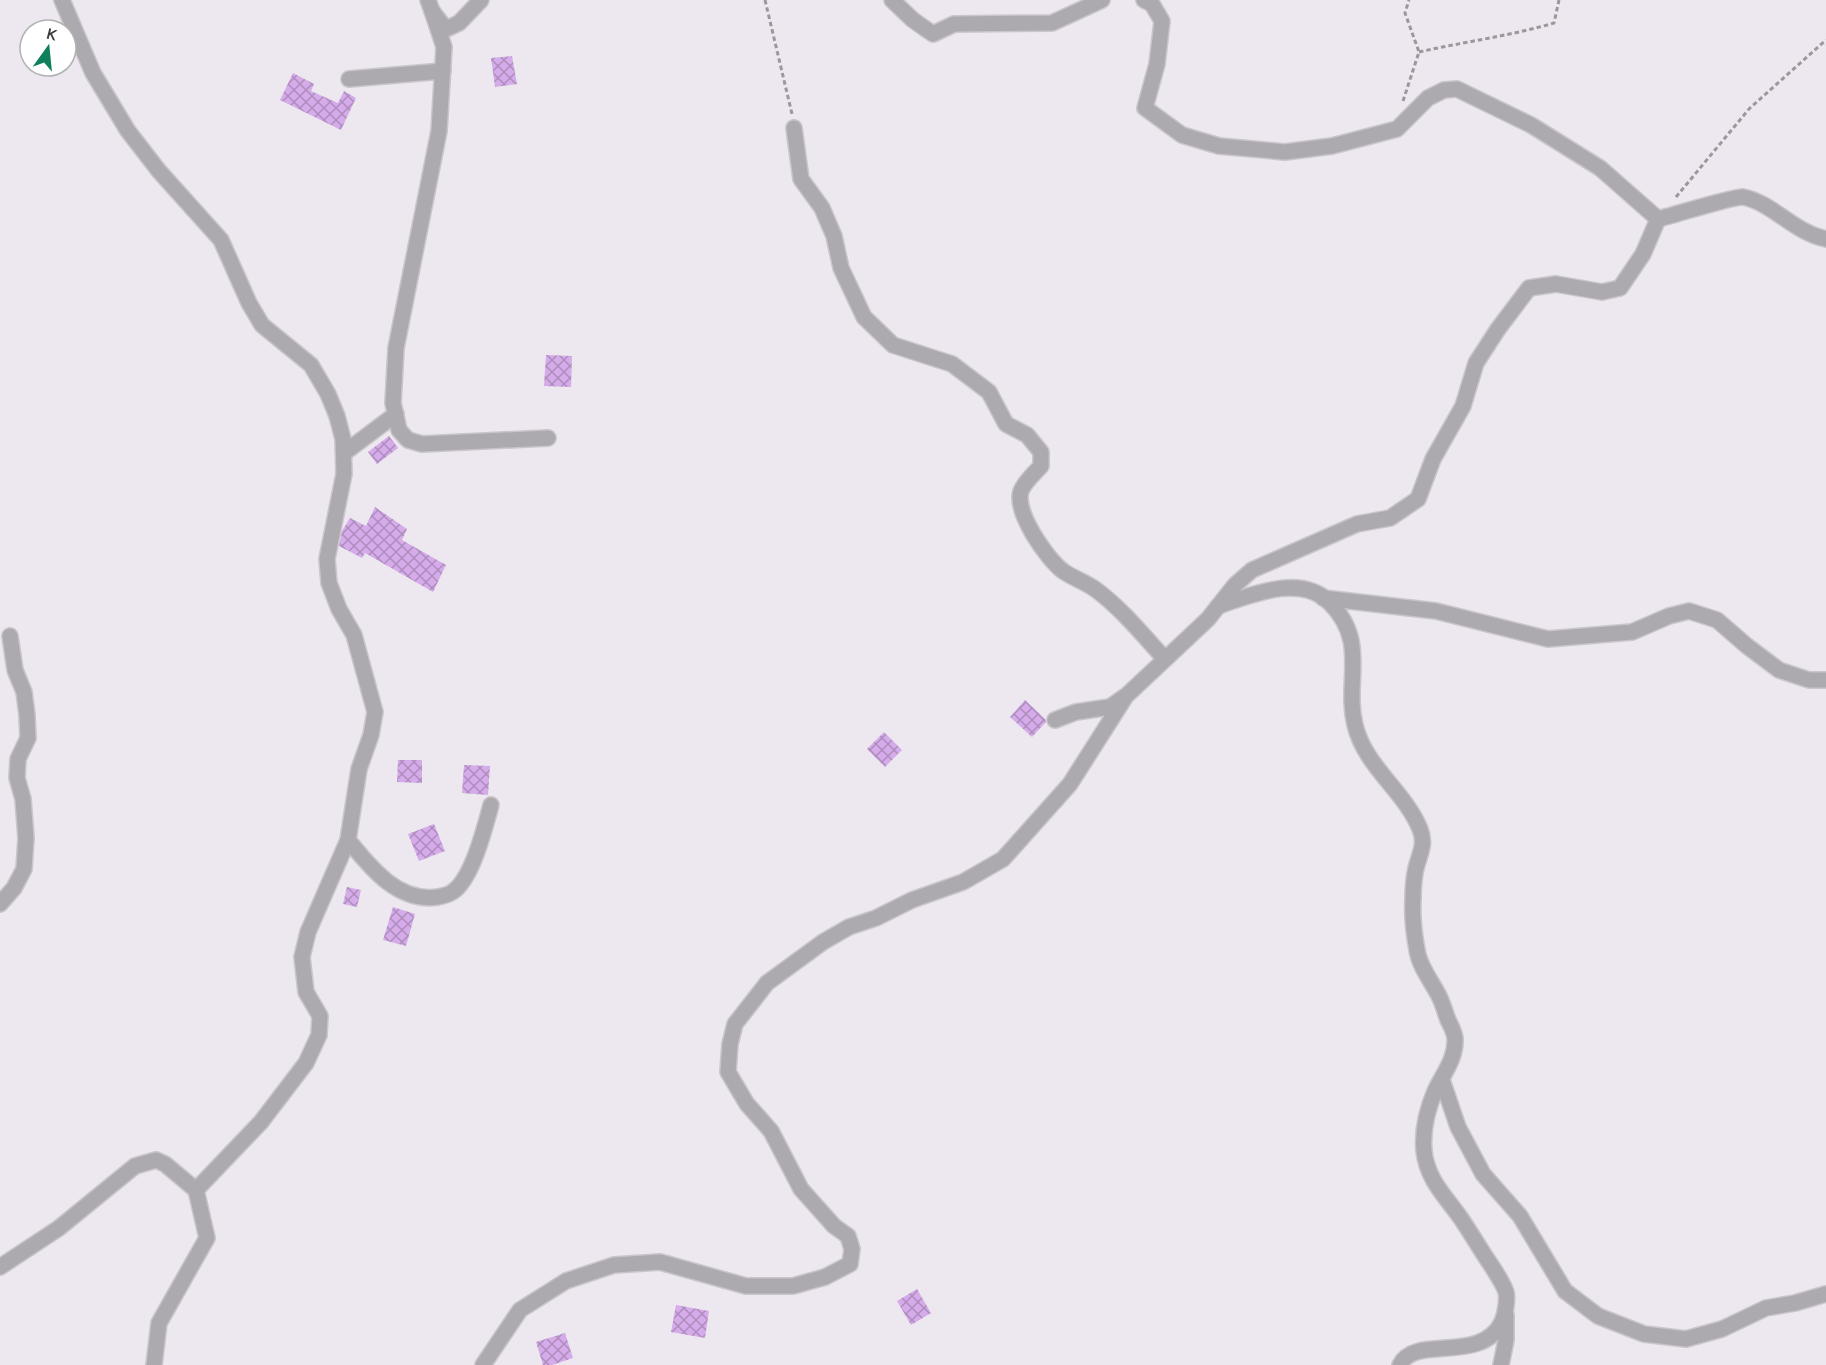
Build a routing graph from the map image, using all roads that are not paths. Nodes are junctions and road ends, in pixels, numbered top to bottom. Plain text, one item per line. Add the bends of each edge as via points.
1 (62, 0) edge
2 (481, 0) edge
3 (892, 0) edge
4 (1102, 0) edge
5 (1144, 0) edge
6 (430, 6) edge
7 (443, 71) junction
8 (349, 79) dead end
9 (794, 128) road end
10 (1658, 219) junction
11 (1826, 239) edge
12 (396, 414) junction
13 (548, 438) dead end
14 (344, 453) junction
15 (1323, 598) junction
16 (1218, 606) junction
17 (10, 636) dead end
18 (1164, 658) junction
19 (1826, 680) edge
20 (1126, 696) junction
21 (1055, 720) dead end
22 (491, 805) dead end
23 (348, 840) junction
24 (0, 904) edge
25 (1442, 1080) junction
26 (196, 1190) junction
27 (26, 1250) junction
28 (0, 1255) edge
29 (0, 1267) edge
30 (1826, 1294) edge
31 (1506, 1306) junction
32 (154, 1365) edge
33 (483, 1365) edge
34 (1400, 1365) edge
35 (1501, 1365) edge

1 - 14 street via 93,73 128,131 221,240 262,325 311,365 337,416
2 - 6 street via 459,23 446,29
3 - 4 street via 933,34 954,24 1052,23
5 - 10 street via 1152,4 1162,21 1157,64 1145,108 1182,135 1219,146 1285,152 1332,147 1397,129 1428,98 1457,89 1531,125 1599,168
6 - 7 street via 444,47
7 - 8 street
7 - 12 street via 440,131 396,348
9 - 18 street via 801,178 822,208 841,268 864,317 893,345 960,370 989,393 1006,424 1028,435 1041,452 1041,466 1021,492 1026,522 1036,539 1061,570 1095,589
10 - 11 street via 1742,197 1766,207 1807,234
10 - 16 street via 1643,254 1620,288 1602,292 1556,284 1530,288 1476,363 1463,406 1433,459 1418,499 1390,518 1357,524 1252,570
12 - 13 street via 399,430 408,440 422,444
12 - 14 street
14 - 23 street via 344,474 327,559 329,583 354,635 375,712 359,769
15 - 16 street via 1315,592 1276,589
15 - 19 street via 1436,610 1548,639 1632,632 1689,611 1717,620 1779,670 1809,680
15 - 25 street via 1349,633 1354,657 1352,704 1359,740 1414,816 1421,832 1424,845 1416,868 1413,898 1417,953 1456,1037 1452,1059
16 - 18 street
17 - 24 street via 27,715 28,738 18,759 17,778 26,838 24,869
18 - 20 street
20 - 21 street via 1110,707
20 - 33 street via 1070,784 1003,859 963,882 912,900 823,942 767,983 735,1024 728,1072 747,1104 771,1131 801,1190 848,1236 852,1249 850,1264 825,1277 793,1286 746,1286 660,1262 614,1264 566,1281 520,1310
22 - 23 street via 472,862 455,891 444,896 424,898 399,890 368,866
23 - 26 street via 308,932 302,957 306,992 320,1016 319,1035 306,1062 261,1122
25 - 30 street via 1458,1127 1483,1174 1520,1216 1565,1291 1598,1316 1644,1334 1686,1339 1722,1329 1766,1308
25 - 31 street via 1423,1131 1426,1168 1497,1275 1507,1293
26 - 27 street via 156,1160 135,1166
26 - 32 street via 207,1238 159,1323
27 - 28 street
27 - 29 street
31 - 34 street via 1502,1323 1480,1345 1413,1353 1402,1359
31 - 35 street

